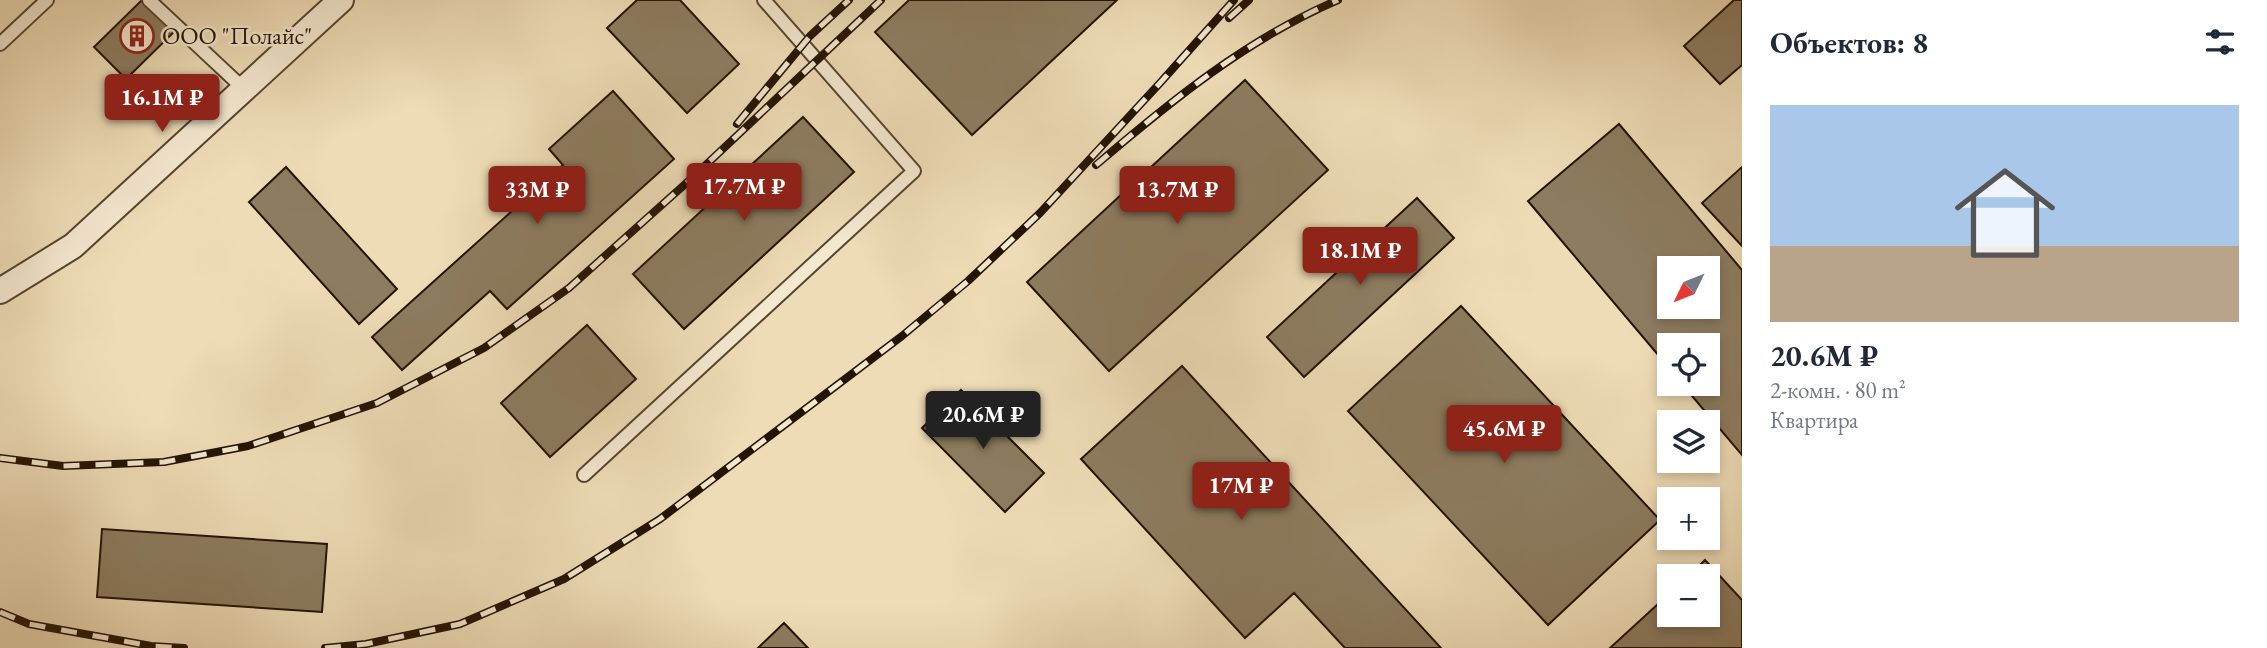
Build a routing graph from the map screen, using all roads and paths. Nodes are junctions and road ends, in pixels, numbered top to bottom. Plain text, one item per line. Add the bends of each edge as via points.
1 (47, 0) edge
2 (149, 0) edge
3 (341, 0) edge
4 (764, 0) edge
5 (0, 44) edge
6 (244, 89) junction
7 (0, 291) edge
8 (584, 475) dead end

1 - 5 lane
2 - 6 lane
3 - 6 street
4 - 8 lane via 914,171
6 - 7 street via 73,246

